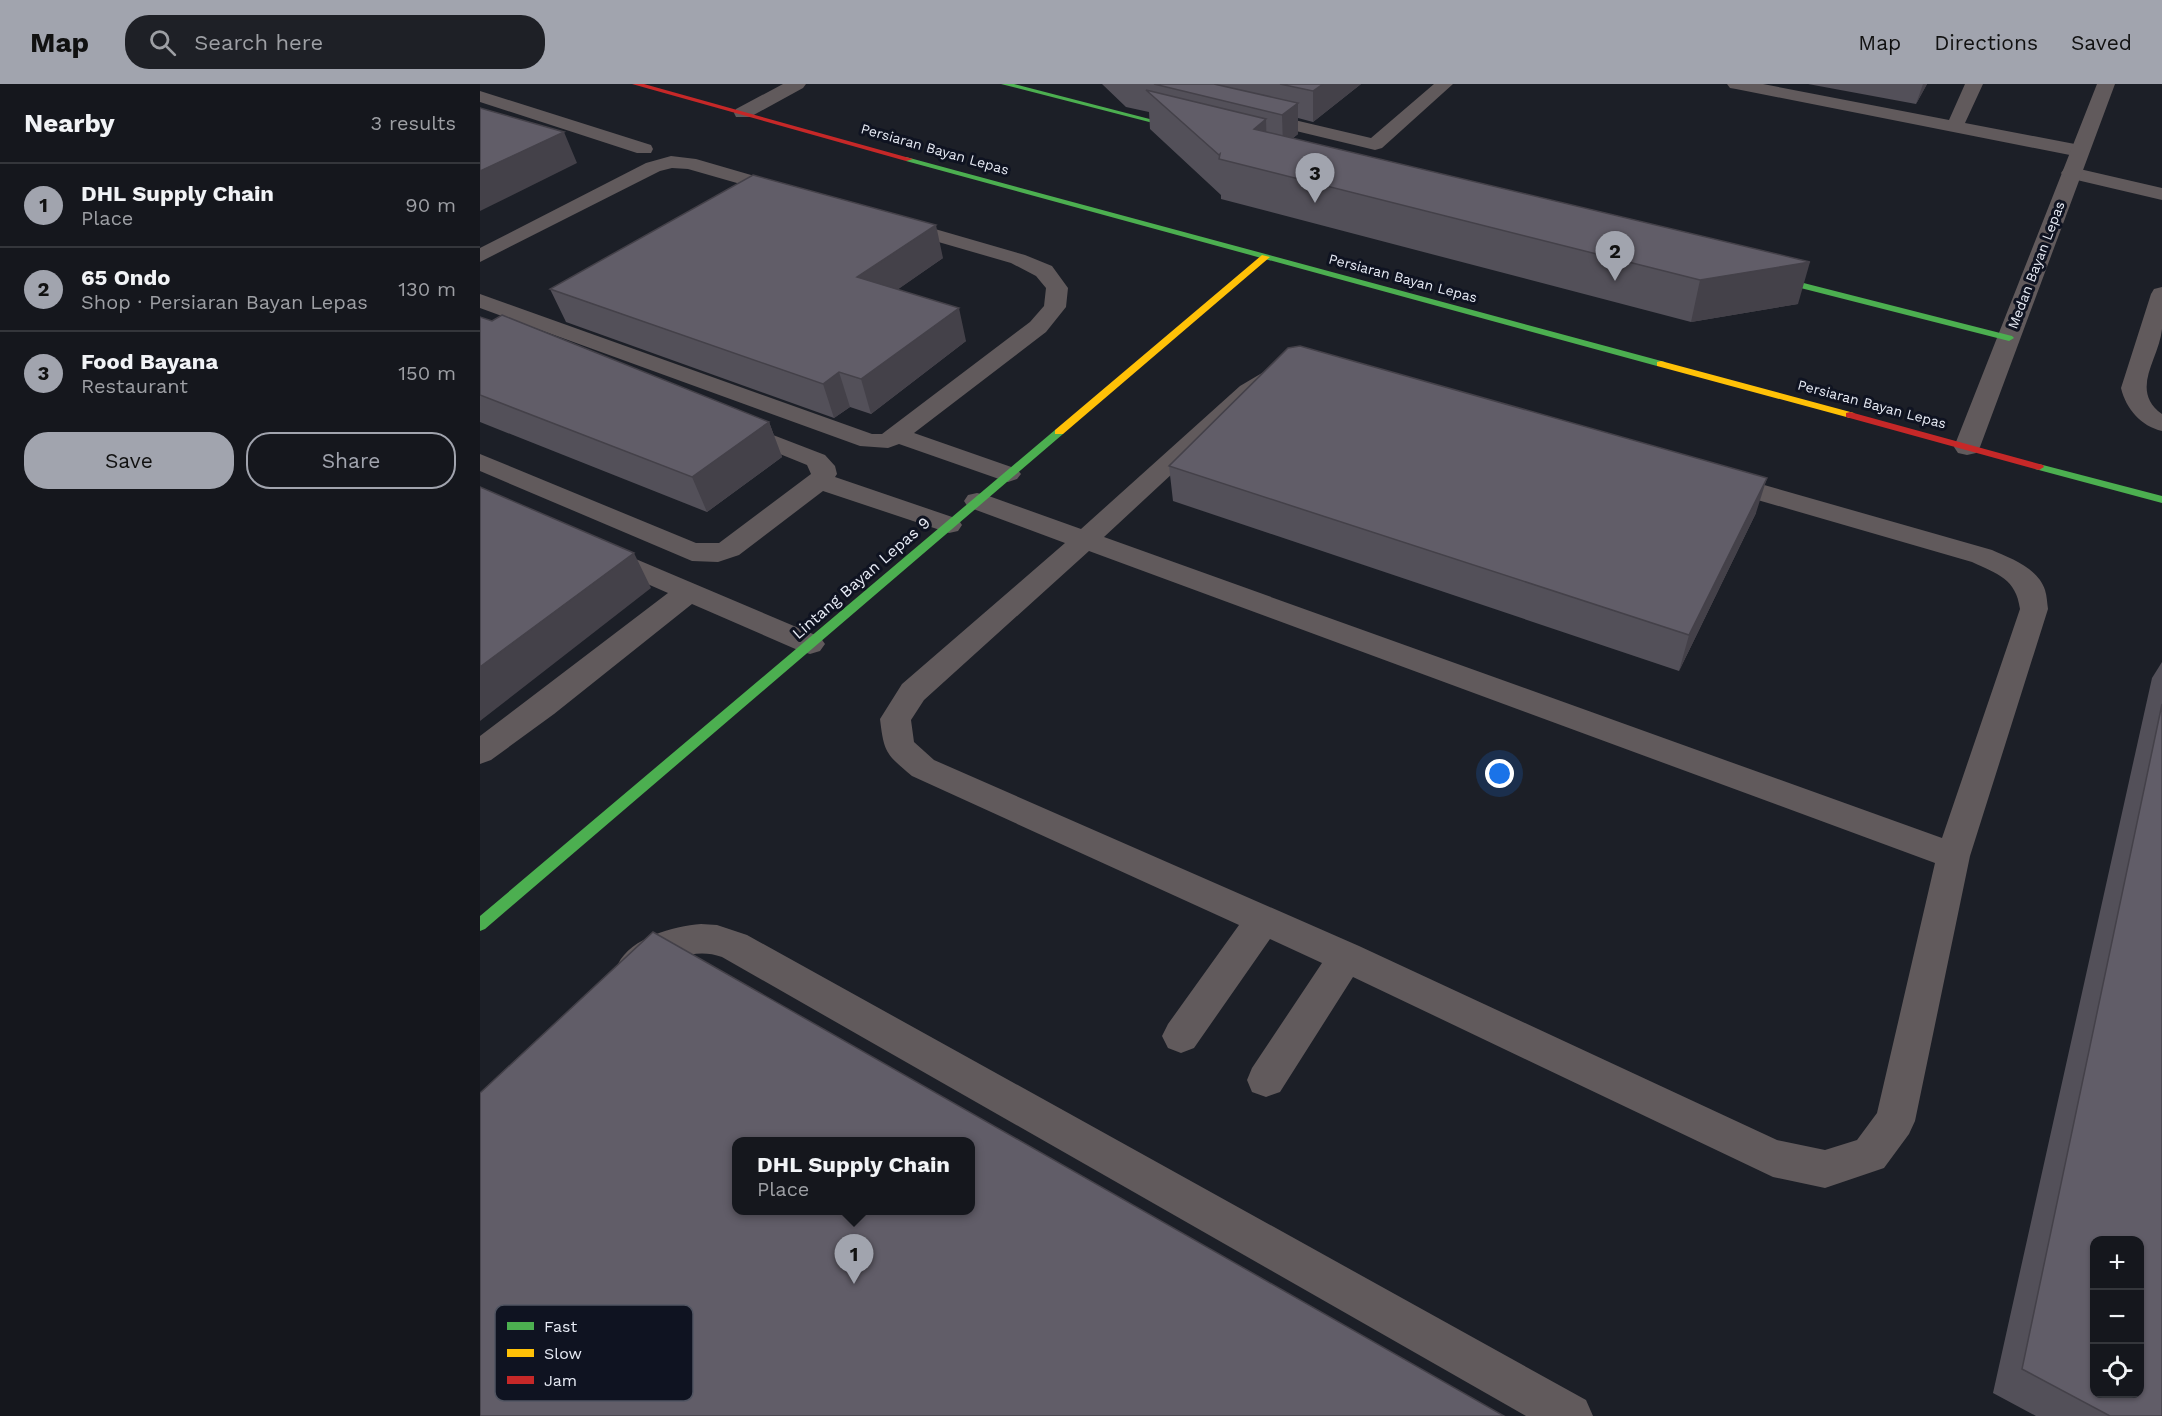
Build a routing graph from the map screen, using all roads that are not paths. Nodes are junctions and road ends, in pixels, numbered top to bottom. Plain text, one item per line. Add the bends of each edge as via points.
1 (636, 84) edge
2 (797, 84) edge
3 (1005, 84) edge
4 (1444, 84) edge
5 (1736, 84) edge
6 (1974, 84) edge
7 (2106, 84) edge
8 (480, 96) edge
9 (1236, 111) edge
10 (743, 112) junction
11 (1958, 119) junction
12 (1201, 134) edge
13 (2083, 143) junction
14 (624, 160) dead end
15 (2071, 173) junction
16 (2162, 194) edge
17 (803, 196) edge
18 (882, 219) edge
19 (501, 224) dead end
20 (480, 235) edge
21 (480, 256) edge
22 (1265, 257) junction
23 (1744, 271) edge
24 (2162, 294) edge
25 (480, 301) edge
26 (480, 323) edge
27 (2009, 338) junction
28 (534, 345) edge
29 (2138, 374) junction
30 (2162, 381) edge
31 (718, 421) edge
32 (2162, 424) edge
33 (897, 435) junction
34 (1967, 447) junction
35 (480, 462) edge
36 (1008, 474) junction
37 (820, 480) junction
38 (2162, 500) edge
39 (977, 501) junction
40 (949, 525) junction
41 (1084, 541) junction
42 (585, 546) edge
43 (689, 591) junction
44 (810, 644) junction
45 (480, 752) edge
46 (1953, 856) junction
47 (1263, 920) junction
48 (480, 925) edge
49 (1346, 957) junction
50 (612, 985) edge
51 (1181, 1036) dead end
52 (1266, 1080) dead end
53 (1570, 1416) edge

1 - 10 street, Persiaran Bayan Lepas
2 - 10 street
3 - 12 street
4 - 9 lane via 1374,144
5 - 11 lane
6 - 11 lane
7 - 13 street, Medan Bayan Lepas
8 - 14 lane via 644,149
10 - 22 street, Persiaran Bayan Lepas
11 - 13 lane
13 - 15 street, Medan Bayan Lepas
15 - 16 lane
15 - 27 street, Medan Bayan Lepas
17 - 21 lane via 689,163 671,162 653,167
18 - 33 lane via 1018,259 1044,271 1057,288 1055,307 1038,327
19 - 20 lane
22 - 34 street, Persiaran Bayan Lepas
22 - 36 street, Lintang Bayan Lepas 9
23 - 27 street
24 - 29 lane
25 - 33 lane via 869,441 888,441
26 - 28 lane
27 - 34 street, Medan Bayan Lepas
29 - 30 lane
29 - 32 lane via 2133,388 2135,401
31 - 37 lane via 816,460 824,474
33 - 36 lane
34 - 38 street, Persiaran Bayan Lepas
35 - 37 lane via 692,552 705,553 729,549
36 - 39 street, Lintang Bayan Lepas 9
37 - 40 lane
39 - 40 street, Lintang Bayan Lepas 9
39 - 41 lane
40 - 44 street, Lintang Bayan Lepas 9
41 - 46 lane
41 - 46 lane via 1248,391 1275,375 1312,369 1349,374 1982,556 2011,569 2031,589 2034,609
41 - 47 lane via 913,692 895,719 899,747 924,768
42 - 43 lane
43 - 44 lane
43 - 45 lane
44 - 48 street, Lintang Bayan Lepas 9
46 - 49 lane via 1895,1120 1870,1155 1825,1169 1773,1158
47 - 49 lane
47 - 51 lane
49 - 52 lane
50 - 53 lane via 654,951 682,941 711,939 734,946

